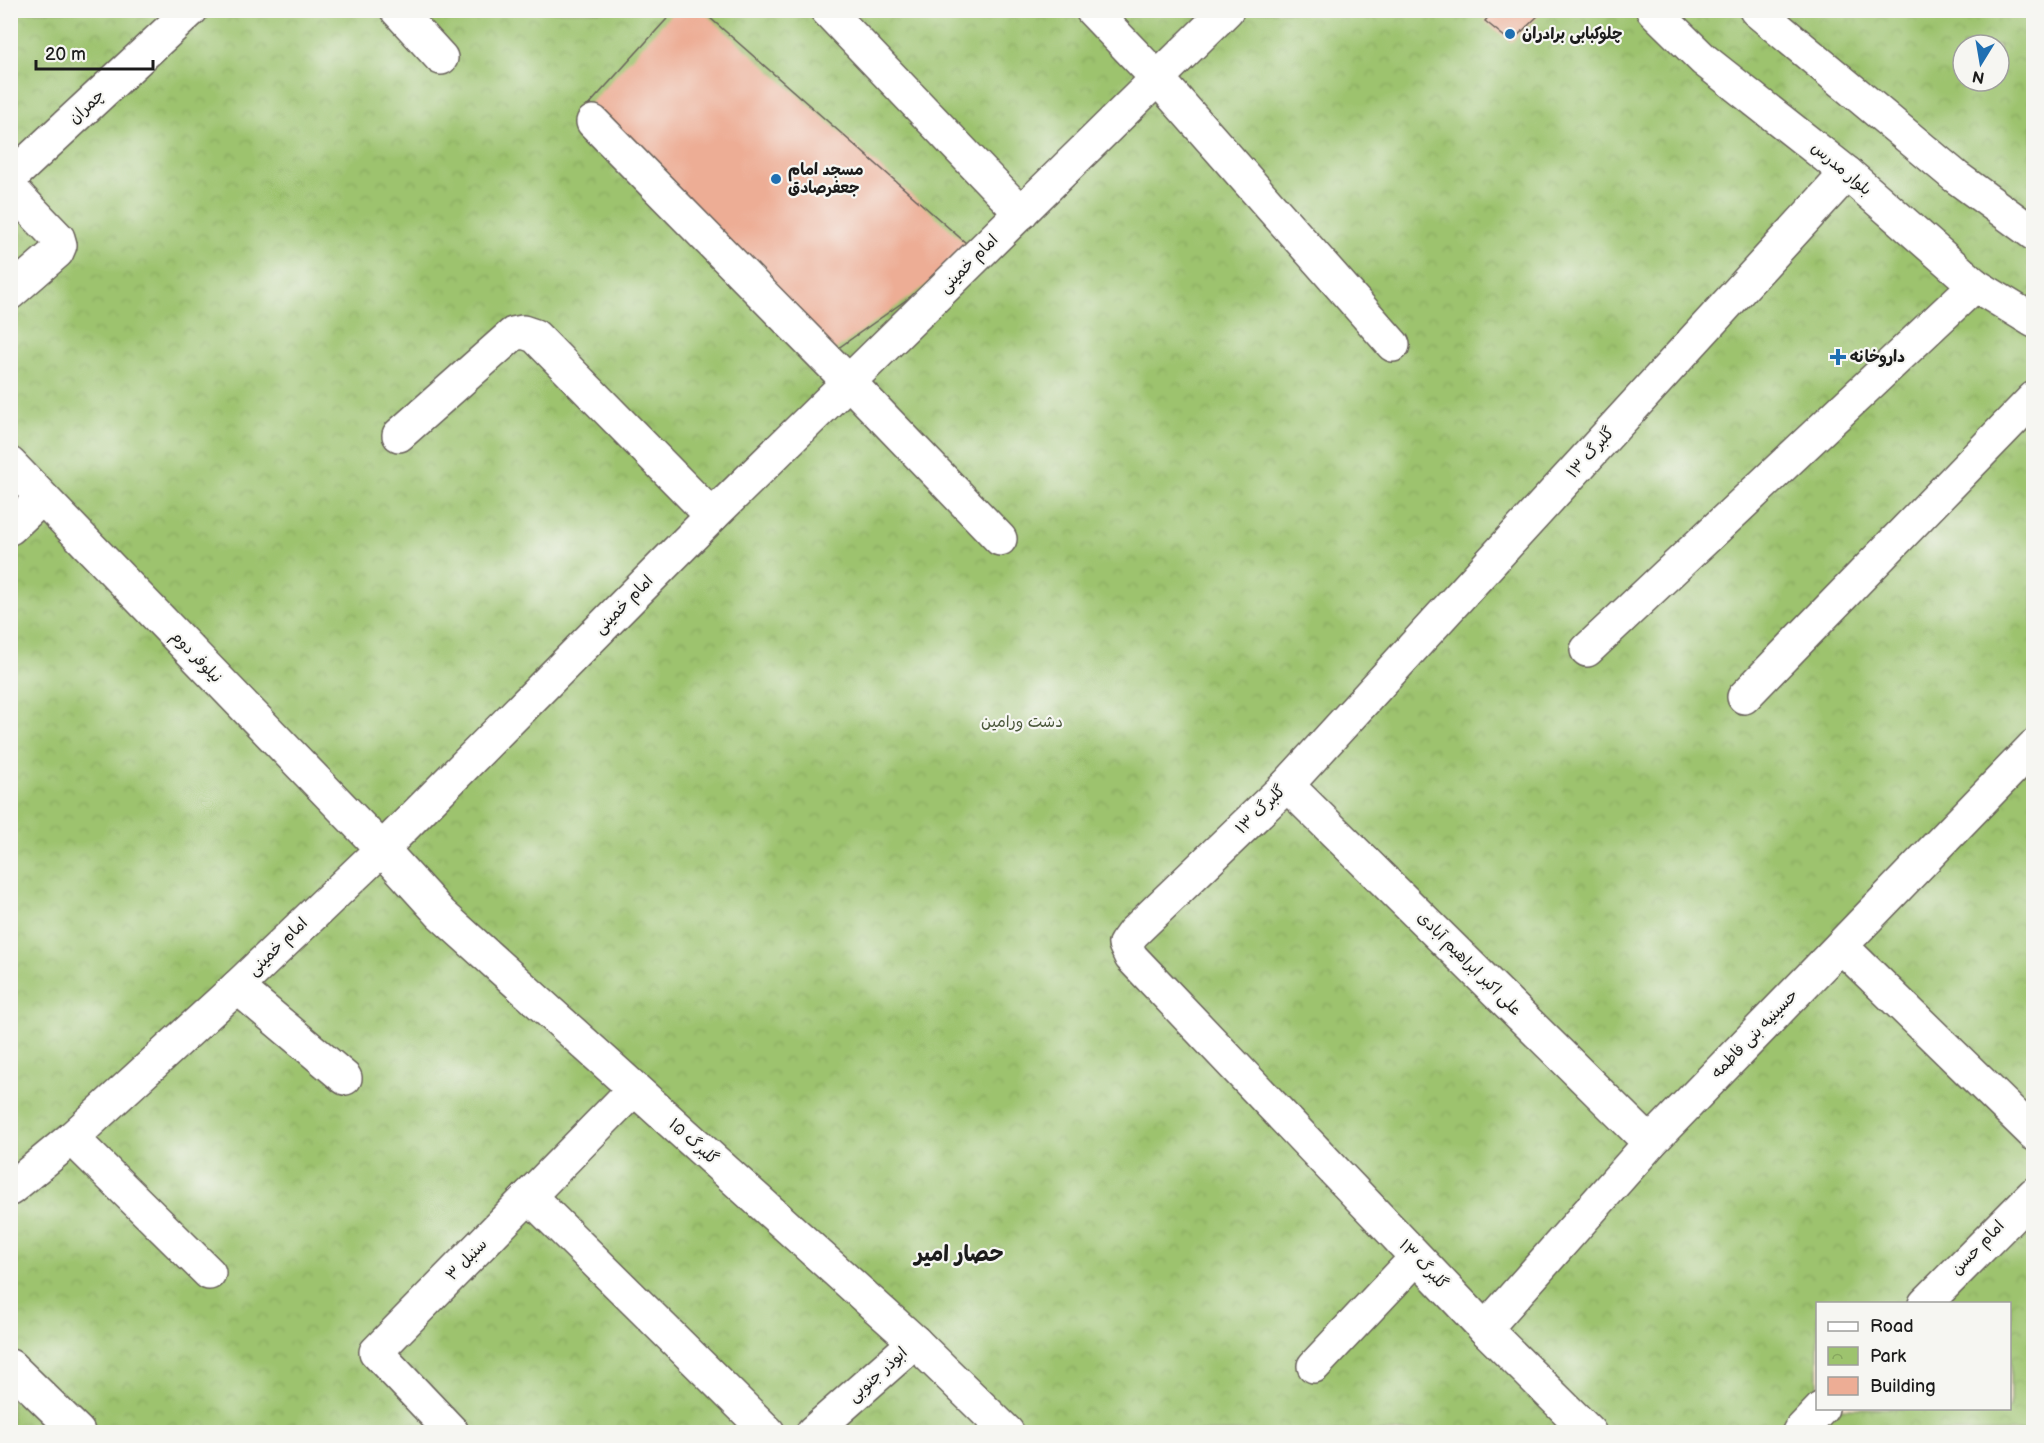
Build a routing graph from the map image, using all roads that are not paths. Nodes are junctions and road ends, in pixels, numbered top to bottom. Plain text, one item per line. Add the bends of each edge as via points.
1 (191, 10) edge
2 (397, 10) edge
3 (827, 10) edge
4 (1092, 10) edge
5 (1227, 10) edge
6 (1653, 10) edge
7 (1756, 10) edge
8 (441, 58) dead end
9 (1158, 79) junction
10 (593, 122) dead end
11 (1847, 173) junction
12 (10, 178) edge
13 (10, 188) edge
14 (1021, 213) junction
15 (2034, 234) edge
16 (1975, 285) junction
17 (10, 293) edge
18 (2034, 321) edge
19 (1394, 345) dead end
20 (849, 382) junction
21 (2034, 398) edge
22 (399, 435) dead end
23 (10, 464) edge
24 (42, 498) junction
25 (712, 516) junction
26 (10, 528) edge
27 (1000, 539) dead end
28 (1587, 650) dead end
29 (1744, 697) dead end
30 (2034, 746) edge
31 (1287, 785) junction
32 (382, 849) junction
33 (1841, 946) junction
34 (237, 987) junction
35 (345, 1078) dead end
36 (634, 1089) junction
37 (2034, 1134) edge
38 (72, 1137) junction
39 (1650, 1143) junction
40 (13, 1182) edge
41 (529, 1196) junction
42 (2028, 1211) edge
43 (1416, 1258) junction
44 (209, 1273) dead end
45 (1927, 1302) edge
46 (1485, 1329) junction
47 (915, 1342) junction
48 (10, 1366) edge
49 (1314, 1366) dead end
50 (1820, 1410) edge
51 (1580, 1430) edge
52 (78, 1432) edge
53 (452, 1432) edge
54 (768, 1432) edge
55 (813, 1432) edge
56 (1007, 1432) edge
57 (1799, 1432) edge

1 - 12 street, چمران
2 - 8 street
3 - 14 street
4 - 9 street
5 - 9 street, امام خمینی
6 - 11 street, بلوار مدرس via 1704,60
7 - 15 street via 1956,177
9 - 14 street, امام خمینی
9 - 19 street
10 - 20 street
11 - 16 street, بلوار مدرس
11 - 31 street, گلبرگ ۱۳
13 - 17 street via 58,238 60,245
14 - 20 street, امام خمینی
16 - 18 street, بلوار مدرس
16 - 28 street
20 - 25 street, امام خمینی
20 - 27 street
21 - 29 street
22 - 25 street via 513,334 523,332 535,336
23 - 24 street, نیلوفر دوم
24 - 26 street
24 - 32 street, نیلوفر دوم
25 - 32 street, امام خمینی
30 - 33 street, حسینیه بنی فاطمه
31 - 39 street, علی اکبر ابراهیم آبادی
31 - 43 street, گلبرگ ۱۳ via 1125,944 1131,957
32 - 34 street, امام خمینی
32 - 36 street, گلبرگ ۱۵ via 441,914
33 - 37 street
33 - 39 street, حسینیه بنی فاطمه
34 - 35 street
34 - 38 street, امام خمینی
36 - 41 street, سنبل ۳
36 - 47 street, گلبرگ ۱۵
38 - 40 street, امام خمینی
38 - 44 street
39 - 46 street, حسینیه بنی فاطمه
41 - 53 street, سنبل ۳ via 376,1352
41 - 54 street
42 - 45 street, امام حسن
43 - 46 street, گلبرگ ۱۳
43 - 49 street
46 - 51 street, گلبرگ ۱۳
47 - 55 street, ابوذر جنوبی
47 - 56 street, گلبرگ ۱۵
48 - 52 street
50 - 57 street

